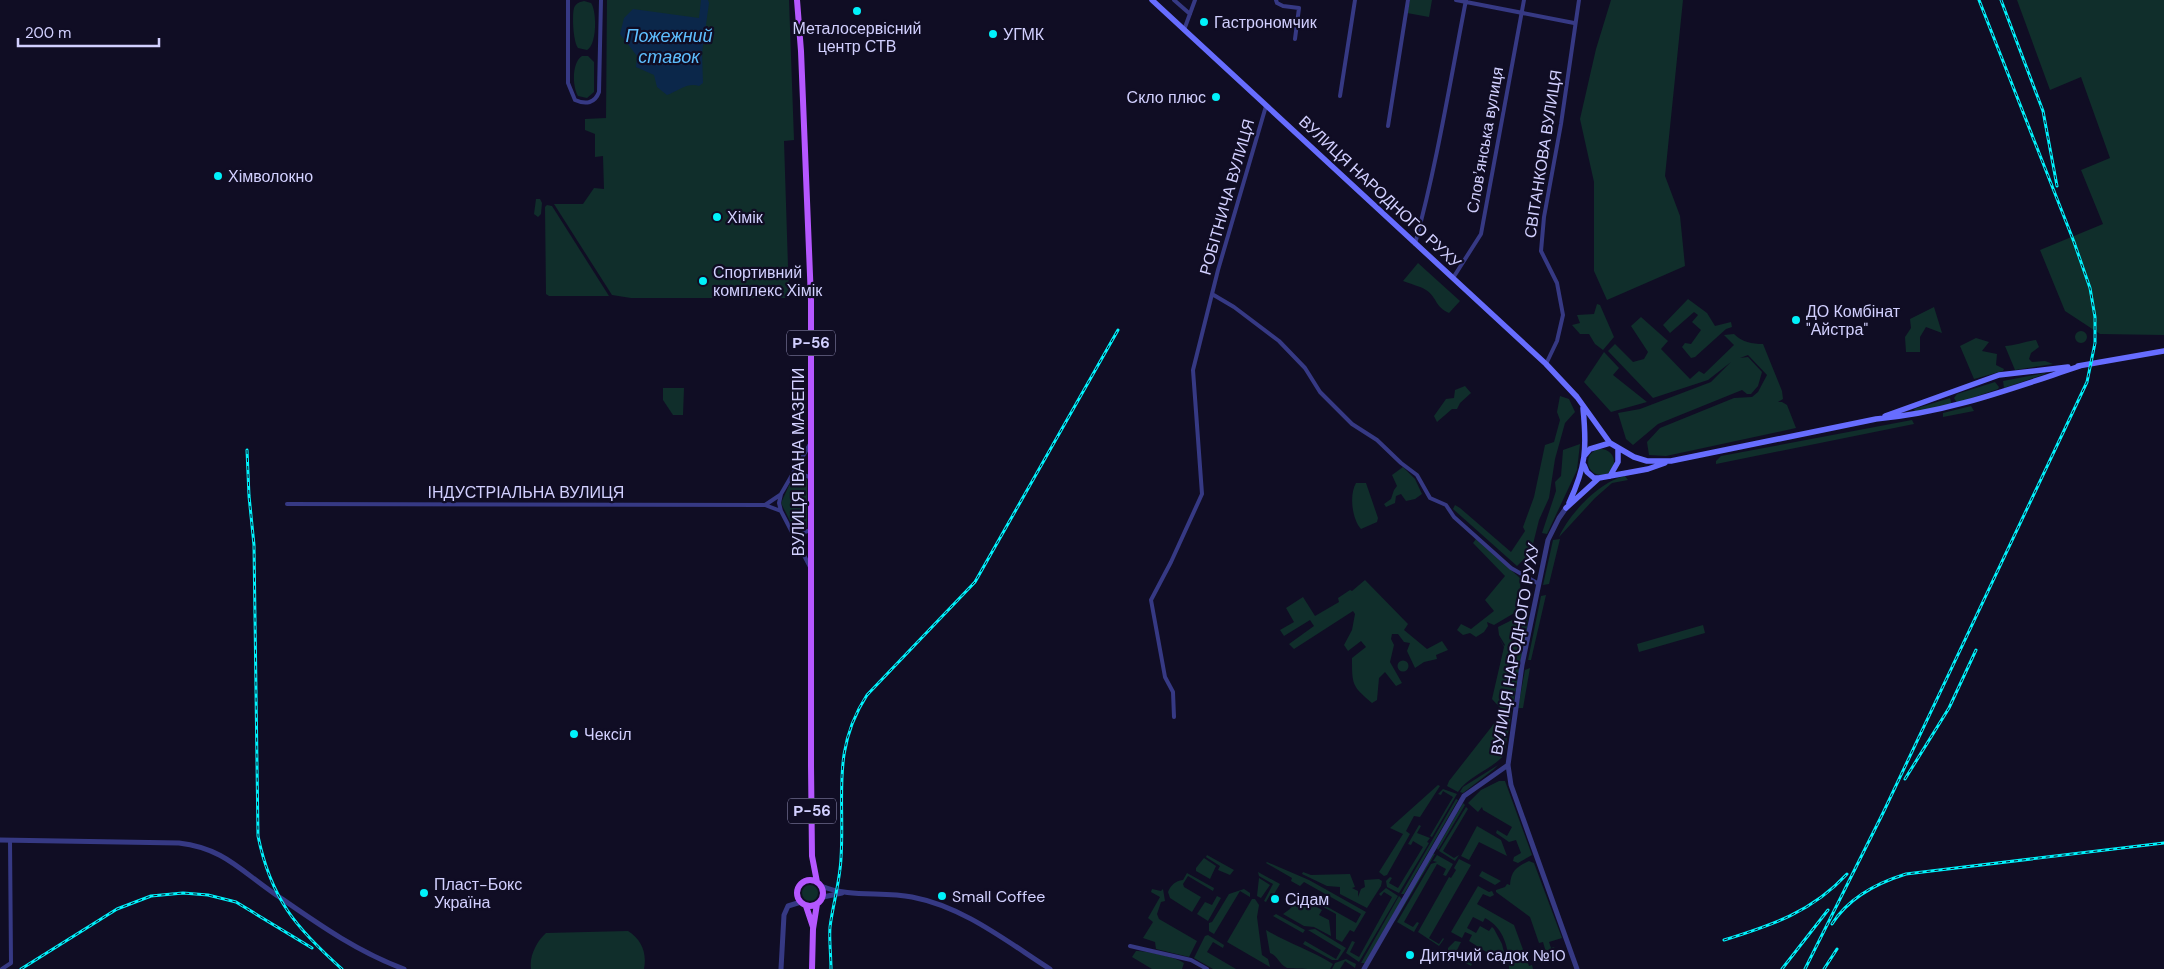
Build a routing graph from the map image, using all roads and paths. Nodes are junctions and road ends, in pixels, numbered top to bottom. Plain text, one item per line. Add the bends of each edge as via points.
1 (568, 0) edge
2 (601, 0) edge
3 (1152, 0) edge
4 (1174, 0) edge
5 (1195, 0) edge
6 (1276, 0) edge
7 (1355, 0) edge
8 (1408, 0) edge
9 (1456, 0) edge
10 (1524, 0) edge
11 (1579, 0) edge
12 (797, 1) edge
13 (1465, 1) edge
14 (1521, 13) junction
15 (1190, 14) junction
16 (1574, 23) junction
17 (1184, 30) junction
18 (1295, 38) dead end
19 (1340, 96) dead end
20 (1266, 106) junction
21 (1388, 126) dead end
22 (1415, 244) junction
23 (1454, 278) junction
24 (1212, 294) junction
25 (2164, 351) edge
26 (1546, 364) junction
27 (2080, 366) junction
28 (1584, 408) junction
29 (1876, 419) junction
30 (812, 442) junction
31 (1610, 443) junction
32 (1618, 448) junction
33 (1585, 455) junction
34 (1671, 461) junction
35 (1584, 465) junction
36 (1610, 476) junction
37 (790, 478) junction
38 (811, 478) junction
39 (1599, 478) junction
40 (781, 494) junction
41 (287, 504) dead end
42 (765, 504) junction
43 (1566, 508) junction
44 (781, 511) junction
45 (811, 530) junction
46 (792, 531) junction
47 (811, 569) junction
48 (1539, 584) junction
49 (1174, 717) dead end
50 (1508, 765) junction
51 (0, 840) edge
52 (10, 840) junction
53 (812, 861) junction
54 (807, 880) junction
55 (819, 884) junction
56 (846, 892) junction
57 (823, 897) junction
58 (803, 904) junction
59 (818, 904) junction
60 (813, 928) junction
61 (1130, 946) dead end
62 (2, 969) edge
63 (404, 969) edge
64 (781, 969) edge
65 (812, 969) edge
66 (1050, 969) edge
67 (1207, 969) edge
68 (1364, 969) edge
69 (1576, 969) edge

1 - 2 street via 568,83 575,100 586,103 595,100 600,92
3 - 17 main road, ВУЛИЦЯ НАРОДНОГО РУХУ
4 - 15 street
5 - 15 street
6 - 18 street via 1283,6 1299,8
7 - 19 street
8 - 21 street
9 - 13 street
10 - 14 street, Словʼянська вулиця
11 - 16 street, СВІТАНКОВА ВУЛИЦЯ
12 - 30 main road, ВУЛИЦЯ ІВАНА МАЗЕПИ / Р-56 via 811,300
13 - 14 street
13 - 22 street via 1430,192
14 - 16 street
14 - 23 street, Словʼянська вулиця via 1481,234
15 - 17 street
16 - 26 street, СВІТАНКОВА ВУЛИЦЯ via 1541,251 1557,283 1563,315 1557,340
17 - 20 main road, ВУЛИЦЯ НАРОДНОГО РУХУ
20 - 22 main road, ВУЛИЦЯ НАРОДНОГО РУХУ
20 - 24 street, РОБІТНИЧА ВУЛИЦЯ
22 - 23 main road, ВУЛИЦЯ НАРОДНОГО РУХУ
23 - 26 main road, ВУЛИЦЯ НАРОДНОГО РУХУ
24 - 48 street, РОБІТНИЧА ВУЛИЦЯ via 1279,342 1305,368 1320,392 1352,424 1377,440 1417,475 1430,498 1446,506 1511,568
24 - 49 street, РОБІТНИЧА ВУЛИЦЯ via 1192,370 1202,494 1151,600 1165,677 1172,692
25 - 27 main road
26 - 28 main road, ВУЛИЦЯ НАРОДНОГО РУХУ via 1571,389
27 - 29 main road via 1978,400 1910,416
27 - 29 main road via 1999,375
28 - 31 main road, ВУЛИЦЯ НАРОДНОГО РУХУ
28 - 33 main road
29 - 34 main road
30 - 37 street
30 - 38 main road, ВУЛИЦЯ ІВАНА МАЗЕПИ / Р-56
31 - 32 main road
31 - 33 main road via 1590,449
32 - 34 main road via 1647,461
32 - 36 main road via 1618,462
33 - 35 main road
34 - 36 main road
35 - 39 main road via 1587,472
35 - 43 main road
36 - 39 main road
37 - 38 street via 800,473
37 - 40 street
38 - 45 main road, ВУЛИЦЯ ІВАНА МАЗЕПИ / Р-56
39 - 43 main road
40 - 42 street
40 - 44 street
41 - 42 street, ІНДУСТРІАЛЬНА ВУЛИЦЯ
42 - 44 street, ІНДУСТРІАЛЬНА ВУЛИЦЯ
43 - 48 street, ВУЛИЦЯ НАРОДНОГО РУХУ via 1548,540
44 - 46 street
45 - 46 street
45 - 47 main road, ВУЛИЦЯ ІВАНА МАЗЕПИ / Р-56
46 - 47 street
47 - 53 main road, ВУЛИЦЯ ІВАНА МАЗЕПИ / Р-56
48 - 50 street, ВУЛИЦЯ НАРОДНОГО РУХУ via 1522,665
50 - 68 street via 1464,796
50 - 69 street, ВУЛИЦЯ НАРОДНОГО РУХУ via 1514,792
51 - 52 street
52 - 62 street via 11,963
52 - 63 street via 179,843 203,847 226,857 347,943
53 - 54 main road, ВУЛИЦЯ ІВАНА МАЗЕПИ / Р-56
53 - 55 main road, ВУЛИЦЯ ІВАНА МАЗЕПИ / Р-56
54 - 55 main road
54 - 58 main road, ВУЛИЦЯ ІВАНА МАЗЕПИ / Р-56 via 798,888 797,896
55 - 56 street
55 - 57 main road, ВУЛИЦЯ ІВАНА МАЗЕПИ / Р-56
56 - 57 street
56 - 66 street via 930,901 963,914
57 - 59 main road, ВУЛИЦЯ ІВАНА МАЗЕПИ / Р-56
58 - 59 main road
58 - 60 main road, ВУЛИЦЯ ІВАНА МАЗЕПИ / Р-56
58 - 64 street via 788,906 784,915
59 - 60 main road, ВУЛИЦЯ ІВАНА МАЗЕПИ / Р-56
60 - 65 main road, ВУЛИЦЯ ІВАНА МАЗЕПИ / Р-56
61 - 67 street via 1191,960

